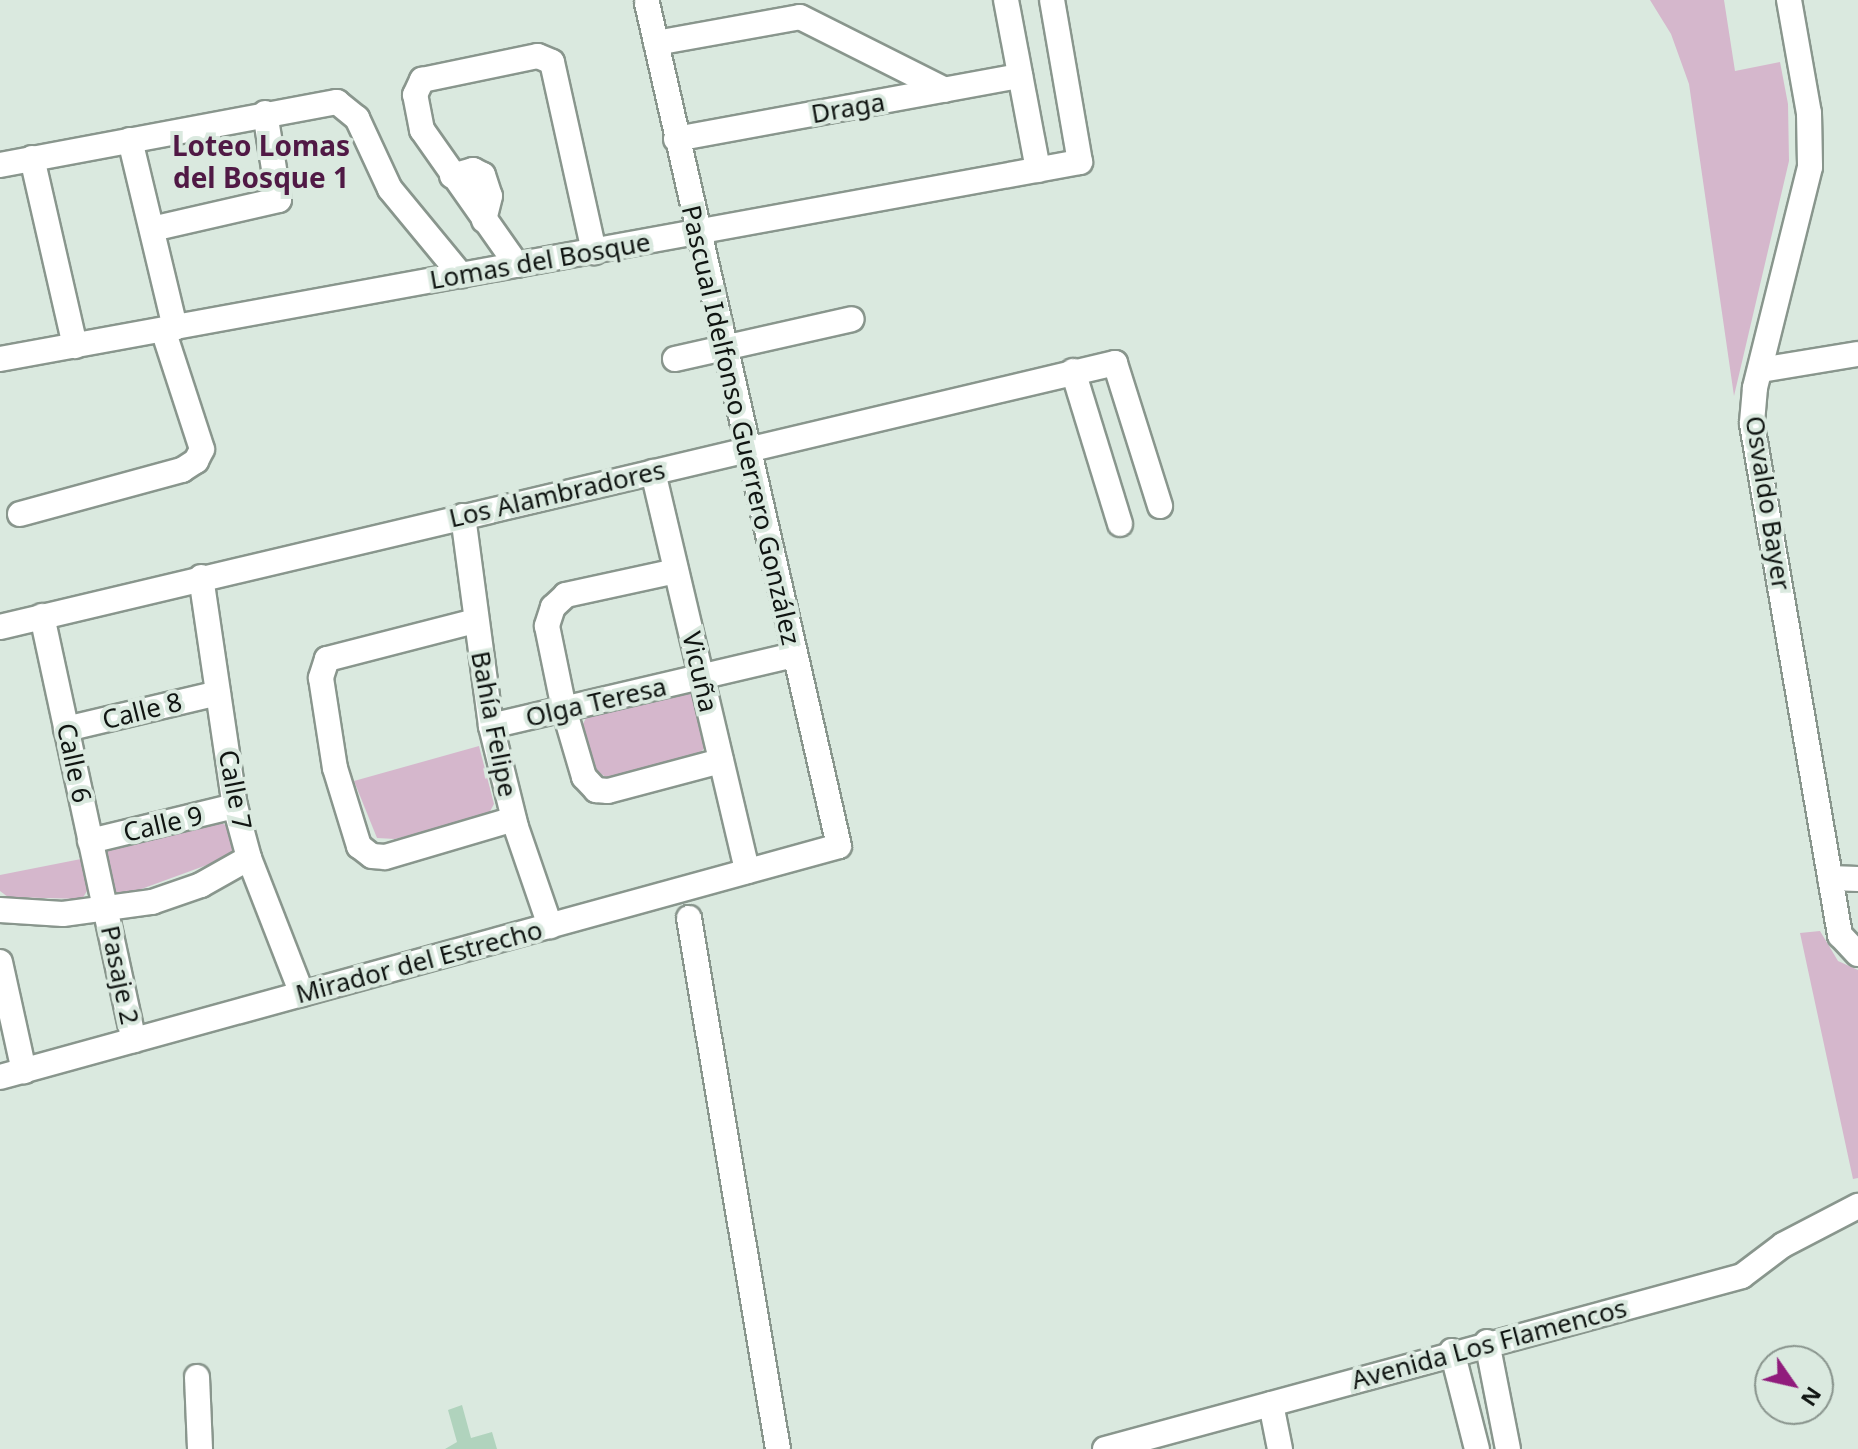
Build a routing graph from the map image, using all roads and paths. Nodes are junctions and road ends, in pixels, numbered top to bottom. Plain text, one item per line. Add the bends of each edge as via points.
1 (1006, 0) edge
2 (1052, 0) edge
3 (1789, 0) edge
4 (647, 3) dead end
5 (656, 43) junction
6 (1020, 76) junction
7 (945, 90) junction
8 (265, 113) junction
9 (676, 139) junction
10 (130, 140) junction
11 (32, 158) junction
12 (0, 165) edge
13 (1038, 170) junction
14 (152, 229) junction
15 (696, 232) junction
16 (594, 252) junction
17 (517, 265) junction
18 (461, 275) junction
19 (852, 319) dead end
20 (169, 329) junction
21 (75, 346) junction
22 (723, 349) junction
23 (1858, 354) edge
24 (0, 359) edge
25 (675, 359) dead end
26 (1761, 370) junction
27 (1073, 371) junction
28 (745, 449) junction
29 (653, 472) junction
30 (1160, 506) dead end
31 (20, 514) dead end
32 (463, 516) junction
33 (1120, 524) dead end
34 (676, 571) junction
35 (201, 577) junction
36 (42, 616) junction
37 (475, 621) junction
38 (0, 627) edge
39 (794, 655) junction
40 (701, 677) junction
41 (218, 693) junction
42 (564, 709) junction
43 (491, 726) junction
44 (66, 729) junction
45 (721, 761) junction
46 (235, 806) junction
47 (514, 819) junction
48 (90, 841) junction
49 (839, 846) joint
50 (249, 858) junction
51 (747, 871) junction
52 (1830, 878) junction
53 (1858, 879) edge
54 (0, 910) edge
55 (105, 910) junction
56 (689, 918) dead end
57 (550, 926) junction
58 (1857, 950) edge
59 (0, 962) edge
60 (302, 994) junction
61 (134, 1040) junction
62 (24, 1071) junction
63 (0, 1077) edge
64 (1858, 1206) edge
65 (1470, 1346) junction
66 (197, 1377) dead end
67 (1271, 1404) junction
68 (1507, 1446) edge
69 (200, 1449) edge
70 (778, 1449) edge
71 (1105, 1449) edge
72 (1280, 1449) edge
73 (1477, 1449) edge

1 - 6 street
2 - 13 street, Lomas del Bosque via 1080,162
3 - 26 street, Osvaldo Bayer via 1809,113 1810,167
4 - 5 street, Pascual Idelfonso Guerrero González
5 - 7 street via 805,18
5 - 9 street, Pascual Idelfonso Guerrero González
6 - 7 street, Draga
6 - 13 street
7 - 9 street, Draga
8 - 10 street
8 - 14 street via 279,200
8 - 18 street via 322,102 337,102 354,113 390,189
9 - 15 street, Pascual Idelfonso Guerrero González
10 - 11 street
10 - 14 street
11 - 12 street
11 - 21 street
13 - 15 street, Lomas del Bosque
14 - 20 street
15 - 16 street, Lomas del Bosque
15 - 22 street, Pascual Idelfonso Guerrero González
16 - 17 street, Lomas del Bosque
16 - 17 street via 556,69 549,59 538,56 422,80 415,95 422,130 452,176 473,170 483,175 490,196 484,220
17 - 18 street, Lomas del Bosque
18 - 20 street, Lomas del Bosque
19 - 22 street
20 - 21 street, Lomas del Bosque
20 - 31 street via 202,449 196,461 182,470
21 - 24 street, Lomas del Bosque
22 - 25 street
22 - 28 street, Pascual Idelfonso Guerrero González
23 - 26 street
26 - 52 street, Osvaldo Bayer via 1752,424
27 - 28 street, Los Alambradores
27 - 30 street, Los Alambradores via 1115,363
27 - 33 street
28 - 29 street, Los Alambradores
28 - 39 street, Pascual Idelfonso Guerrero González
29 - 32 street, Los Alambradores
29 - 34 street, Vicuña
32 - 35 street, Los Alambradores
32 - 37 street, Bahía Felipe
34 - 40 street, Vicuña
34 - 42 street via 566,595 553,607 547,626
35 - 36 street, Los Alambradores
35 - 41 street, Calle 7
36 - 38 street, Los Alambradores
36 - 44 street, Calle 6
37 - 43 street, Bahía Felipe
37 - 47 street via 332,656 323,665 335,768 359,846 385,857
39 - 40 street, Olga Teresa
39 - 49 street, Pascual Idelfonso Guerrero González
40 - 42 street, Olga Teresa
40 - 45 street, Vicuña
41 - 44 street, Calle 8
41 - 46 street, Calle 7
42 - 43 street, Olga Teresa
42 - 45 street via 584,777 596,790
43 - 47 street, Bahía Felipe
44 - 48 street, Calle 6
45 - 51 street, Vicuña
46 - 48 street, Calle 9
46 - 50 street, Calle 7
47 - 57 street, Bahía Felipe
48 - 55 street, Calle 6
49 - 51 street, Mirador del Estrecho
50 - 55 street via 176,895
50 - 60 street, Calle 7
51 - 57 street, Mirador del Estrecho
52 - 53 street
52 - 58 street, Osvaldo Bayer via 1840,935
54 - 55 street
55 - 61 street, Pasaje 2
56 - 70 street
57 - 60 street, Mirador del Estrecho
59 - 62 street
60 - 61 street, Mirador del Estrecho
61 - 62 street, Mirador del Estrecho
62 - 63 street, Mirador del Estrecho
64 - 65 street, Avenida Los Flamencos via 1775,1249 1742,1276
65 - 67 street, Avenida Los Flamencos
65 - 68 street
65 - 73 street
66 - 69 street
67 - 71 street, Avenida Los Flamencos
67 - 72 street

